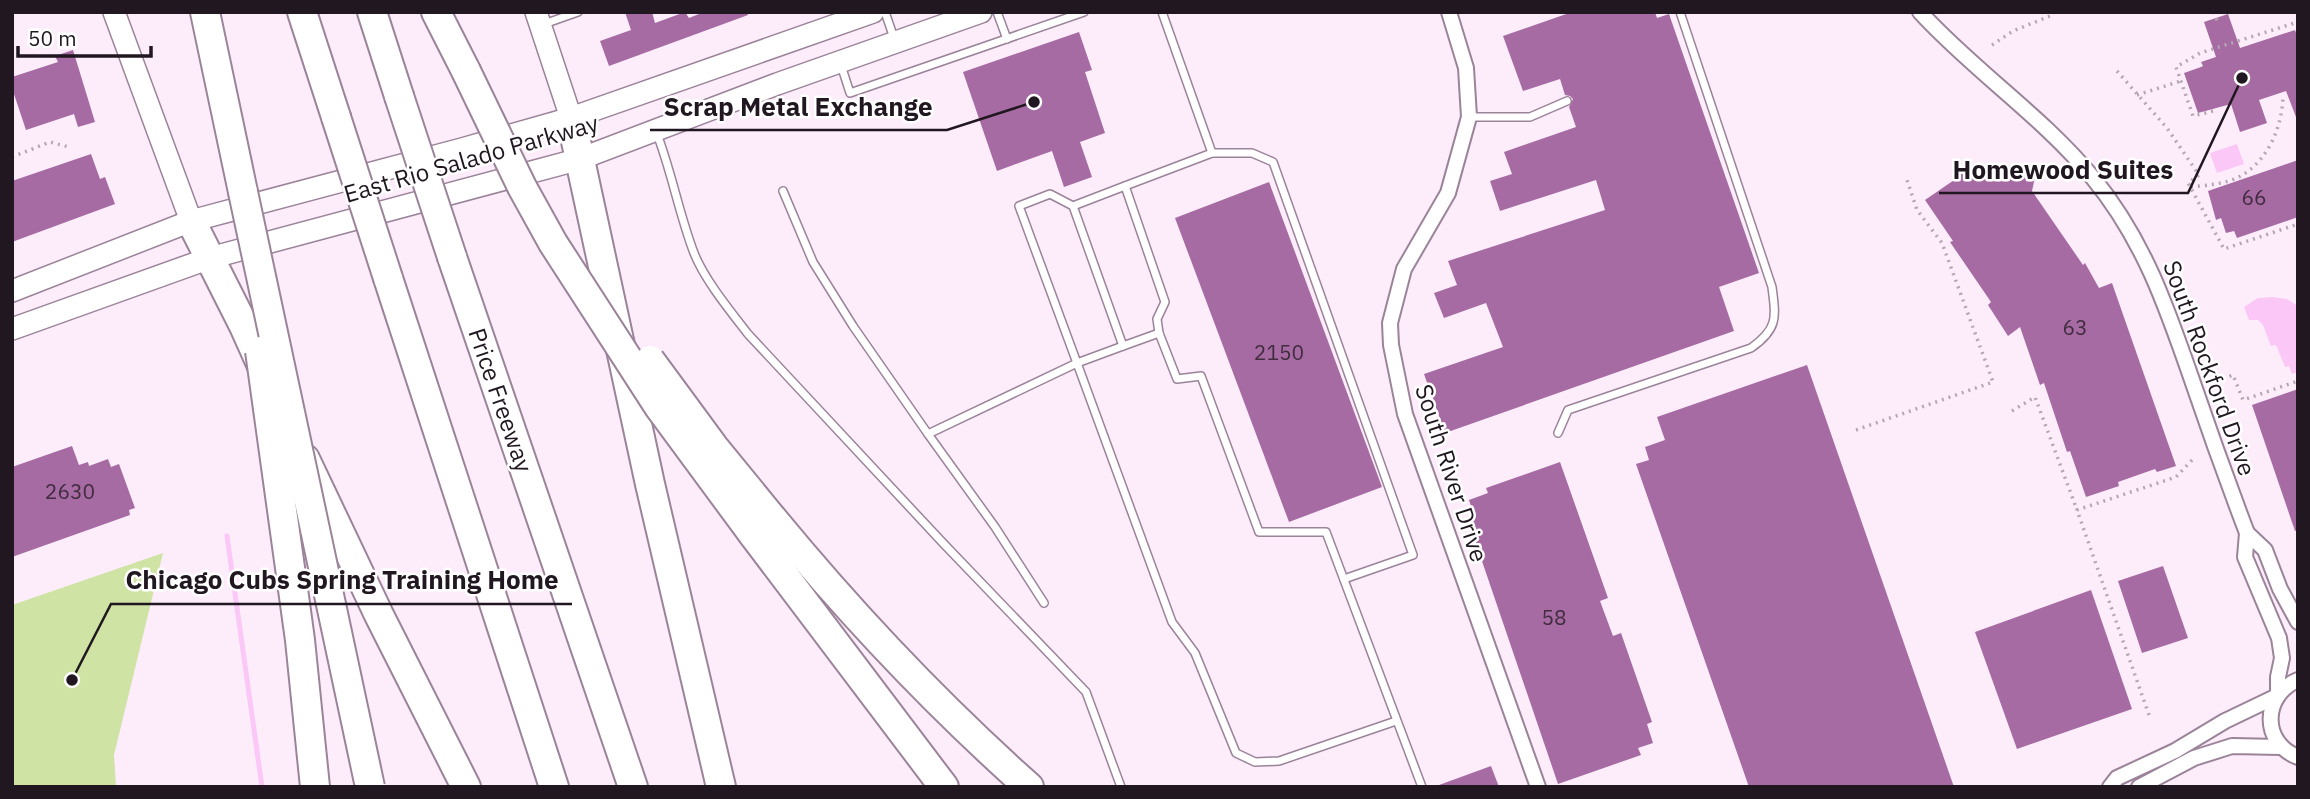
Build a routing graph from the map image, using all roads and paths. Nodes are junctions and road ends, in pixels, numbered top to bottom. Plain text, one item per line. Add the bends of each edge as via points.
1 (114, 12) edge
2 (205, 12) edge
3 (302, 12) edge
4 (372, 12) edge
5 (436, 12) edge
6 (578, 12) edge
7 (873, 12) edge
8 (885, 12) edge
9 (981, 12) edge
10 (997, 12) edge
11 (1084, 12) edge
12 (1162, 12) edge
13 (1449, 12) edge
14 (1680, 12) edge
15 (1920, 12) edge
16 (2214, 12) edge
17 (2050, 16) dead end
18 (538, 19) edge
19 (2298, 22) edge
20 (2218, 23) dead end
21 (1007, 39) junction
22 (895, 42) junction
23 (1992, 45) dead end
24 (840, 61) junction
25 (2116, 71) dead end
26 (2181, 81) junction
27 (2137, 95) junction
28 (2283, 97) dead end
29 (1567, 101) dead end
30 (2213, 111) dead end
31 (1469, 117) junction
32 (571, 118) junction
33 (655, 130) junction
34 (69, 147) dead end
35 (1212, 153) junction
36 (12, 158) edge
37 (580, 159) junction
38 (1906, 177) dead end
39 (1125, 186) junction
40 (2190, 187) junction
41 (783, 191) dead end
42 (243, 192) junction
43 (1073, 206) junction
44 (191, 221) junction
45 (2298, 224) edge
46 (210, 258) junction
47 (12, 291) edge
48 (12, 329) edge
49 (1159, 333) junction
50 (1123, 346) junction
51 (1077, 363) junction
52 (2223, 379) dead end
53 (2298, 381) edge
54 (2012, 411) dead end
55 (1856, 430) dead end
56 (928, 433) junction
57 (1558, 433) dead end
58 (2192, 460) dead end
59 (2077, 510) junction
60 (762, 526) junction
61 (2247, 533) junction
62 (1343, 579) junction
63 (1044, 603) dead end
64 (2298, 622) edge
65 (2298, 680) edge
66 (2276, 696) junction
67 (2149, 715) dead end
68 (1396, 721) junction
69 (2288, 752) edge
70 (2298, 771) edge
71 (315, 787) edge
72 (370, 787) edge
73 (466, 787) edge
74 (554, 787) edge
75 (633, 787) edge
76 (721, 787) edge
77 (944, 787) edge
78 (1029, 787) edge
79 (1121, 787) edge
80 (1422, 787) edge
81 (1538, 787) edge
82 (2110, 787) edge
83 (2139, 787) edge

1 - 44 main road
2 - 42 highway
3 - 74 highway, bridge
4 - 75 highway, Price Freeway, bridge
5 - 60 highway, bridge via 466,71 567,235
6 - 18 lane
7 - 32 main road, East Rio Salado Parkway
8 - 22 lane
9 - 22 main road, East Rio Salado Parkway
10 - 21 lane
11 - 21 lane
12 - 35 lane
13 - 31 street, South River Drive via 1466,68
14 - 57 lane via 1772,287 1775,313 1769,336 1751,348 1568,411
15 - 61 street, South Rockford Drive via 2069,151 2124,221 2164,299
16 - 20 path
17 - 23 path via 2013,30
18 - 32 main road
19 - 26 path via 2200,53 2176,67
21 - 24 lane via 850,93
22 - 24 main road, East Rio Salado Parkway
24 - 33 main road, East Rio Salado Parkway
25 - 27 path
26 - 27 path
26 - 30 path via 2193,116
27 - 40 path via 2199,175
28 - 40 path via 2274,139 2260,160 2244,174 2219,184
29 - 31 lane via 1530,117
31 - 81 street, South River Drive via 1448,192 1404,269 1390,323 1391,345 1405,414
32 - 37 highway
32 - 44 main road, East Rio Salado Parkway
33 - 37 main road, East Rio Salado Parkway
33 - 79 lane via 695,255 726,306 1086,692
34 - 36 path via 50,142
35 - 39 lane
35 - 62 lane via 1252,153 1273,162 1413,555
37 - 46 main road, East Rio Salado Parkway
37 - 76 highway
38 - 55 path via 1917,210 1942,243 1993,382
39 - 43 lane
39 - 49 lane via 1165,302 1157,319
40 - 45 path via 2224,248
41 - 56 lane via 813,262
42 - 71 highway, bridge
42 - 72 highway, bridge
43 - 50 lane
43 - 51 lane via 1050,194 1019,206
44 - 46 highway
44 - 47 main road, East Rio Salado Parkway
46 - 48 main road, East Rio Salado Parkway
46 - 73 highway
49 - 50 lane
49 - 62 lane via 1177,379 1201,376 1259,532 1326,531
50 - 51 lane
51 - 56 lane
51 - 68 lane via 1172,622 1195,653 1236,753 1255,762 1279,761
52 - 53 path via 2233,375 2243,400
54 - 59 path via 2035,397
56 - 63 lane
58 - 59 path via 2176,477
59 - 67 path
60 - 77 highway
60 - 78 highway
61 - 64 street, South Rockford Drive via 2265,550
61 - 66 street, South Rockford Drive via 2245,557 2280,638
62 - 68 lane
65 - 66 street
66 - 69 street, South Rockford Drive via 2270,726
66 - 82 street via 2117,778
68 - 80 lane
69 - 70 street, South Rockford Drive
69 - 83 street via 2232,746 2194,758

